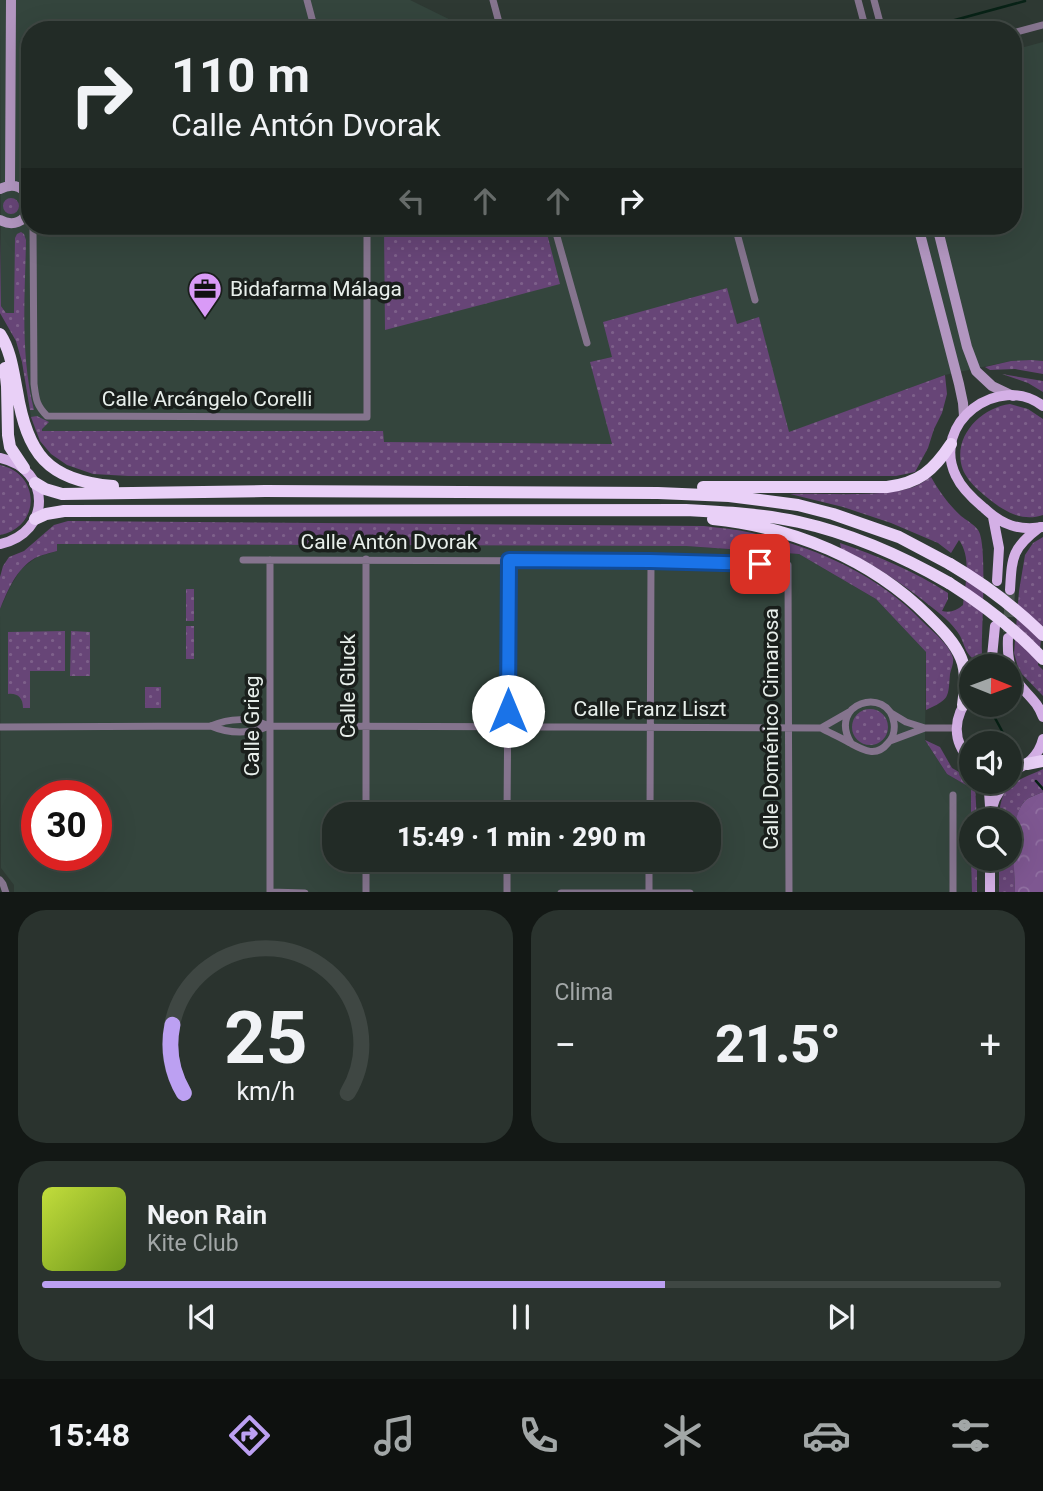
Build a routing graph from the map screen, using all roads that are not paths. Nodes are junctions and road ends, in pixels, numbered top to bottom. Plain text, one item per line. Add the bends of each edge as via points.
1 (11, 0) edge
2 (307, 0) edge
3 (494, 0) edge
4 (859, 0) edge
5 (874, 0) edge
6 (313, 21) edge
7 (499, 21) edge
8 (864, 21) edge
9 (880, 21) edge
10 (1043, 25) edge
11 (1022, 31) edge
12 (5, 187) edge
13 (0, 220) edge
14 (21, 221) edge
15 (30, 235) edge
16 (367, 235) edge
17 (557, 235) edge
18 (737, 235) edge
19 (920, 235) edge
20 (939, 235) edge
21 (755, 300) dead end
22 (0, 334) edge
23 (587, 343) dead end
24 (0, 344) edge
25 (1013, 396) junction
26 (1043, 406) edge
27 (964, 416) junction
28 (951, 444) junction
29 (0, 458) edge
30 (24, 468) junction
31 (35, 483) junction
32 (179, 492) junction
33 (658, 494) junction
34 (686, 510) junction
35 (993, 516) junction
36 (35, 519) junction
37 (1042, 527) edge
38 (5, 543) edge
39 (0, 554) edge
40 (366, 559) junction
41 (243, 560) dead end
42 (270, 560) junction
43 (509, 560) junction
44 (650, 561) junction
45 (788, 565) joint
46 (997, 581) dead end
47 (1010, 590) tunnel mouth
48 (995, 626) tunnel mouth
49 (1043, 635) edge
50 (1008, 638) tunnel mouth
51 (993, 654) edge
52 (959, 655) edge
53 (1043, 659) edge
54 (1024, 691) joint
55 (849, 712) junction
56 (891, 713) junction
57 (959, 713) edge
58 (1043, 717) edge
59 (269, 726) junction
60 (366, 726) junction
61 (508, 726) junction
62 (0, 727) edge
63 (650, 727) junction
64 (789, 727) junction
65 (821, 727) junction
66 (956, 727) junction
67 (925, 728) junction
68 (1043, 739) edge
69 (959, 741) edge
70 (889, 742) junction
71 (851, 743) junction
72 (1043, 761) edge
73 (1022, 765) edge
74 (1022, 768) edge
75 (953, 795) dead end
76 (366, 802) edge
77 (507, 802) edge
78 (650, 802) edge
79 (990, 871) edge
80 (366, 872) edge
81 (507, 872) edge
82 (649, 872) edge
83 (0, 880) edge
84 (6, 892) edge
85 (270, 892) edge
86 (306, 892) edge
87 (366, 892) edge
88 (507, 892) edge
89 (561, 892) edge
90 (649, 892) edge
91 (690, 892) edge
92 (789, 892) edge
93 (953, 892) edge
94 (990, 892) edge

1 - 12 street
2 - 6 street
3 - 7 street
4 - 8 street
5 - 9 street
10 - 11 street
13 - 14 street
15 - 16 street, Calle Arcángelo Corelli via 34,384 39,409 47,416 367,417
17 - 23 street
18 - 21 street
19 - 27 street
20 - 25 street via 976,371
22 - 32 highway via 14,373 21,417 30,442 43,459 83,483
24 - 30 highway via 10,447
25 - 26 main road
25 - 27 main road via 992,397
27 - 28 main road
28 - 33 highway via 929,472 902,485 680,486
28 - 35 main road via 955,474
29 - 30 main road
30 - 31 main road
31 - 32 highway via 62,494
31 - 36 main road via 39,501
32 - 33 highway
33 - 49 highway, bridge via 729,496 798,505 899,537 1000,597
34 - 36 highway via 64,511
34 - 52 highway via 707,519 790,535 845,557 919,607
34 - 53 highway, bridge via 797,522 895,554 992,611
35 - 37 main road via 1019,528
35 - 46 main road via 999,548
36 - 38 main road via 25,533
37 - 47 main road via 1014,552
38 - 39 main road
40 - 42 street, Calle Antón Dvorak
40 - 43 street, Calle Antón Dvorak
40 - 60 street, Calle Gluck
41 - 42 street, Calle Antón Dvorak
42 - 59 street, Calle Grieg
43 - 44 street, Calle Antón Dvorak
43 - 61 street
44 - 45 street, Calle Antón Dvorak
44 - 63 street
45 - 64 street, Calle Doménico Cimarosa
48 - 51 main road
50 - 54 main road via 1009,665
54 - 58 main road
55 - 56 street, Calle Franz Liszt via 870,701
55 - 65 street, Calle Franz Liszt
55 - 71 street via 845,727
56 - 67 street, Calle Franz Liszt
56 - 70 street via 895,729
57 - 66 main road
59 - 60 street, Calle Franz Liszt
59 - 62 street, Calle Franz Liszt via 258,731 224,732 211,726
59 - 85 street, Calle Grieg
60 - 61 street, Calle Franz Liszt
60 - 76 street, Calle Gluck
61 - 63 street, Calle Franz Liszt
61 - 77 street
63 - 64 street, Calle Franz Liszt
63 - 78 street
64 - 65 street, Calle Franz Liszt
64 - 92 street, Calle Doménico Cimarosa
65 - 71 street, Calle Franz Liszt
66 - 67 street, Calle Franz Liszt
66 - 69 main road
67 - 70 street, Calle Franz Liszt
68 - 73 main road via 1036,754
70 - 71 street, Calle Franz Liszt via 873,752
72 - 74 highway
75 - 93 street
79 - 94 main road
80 - 87 street
81 - 88 street
82 - 90 street
83 - 84 street
85 - 86 street
89 - 90 street
90 - 91 street

